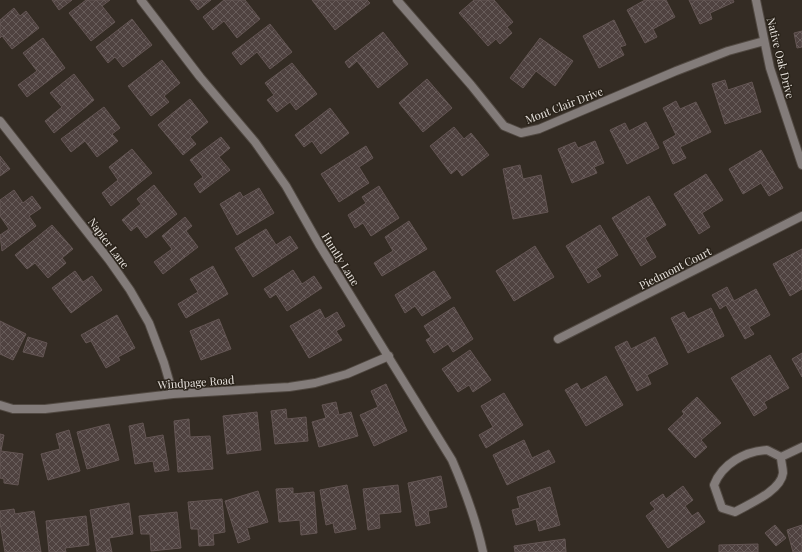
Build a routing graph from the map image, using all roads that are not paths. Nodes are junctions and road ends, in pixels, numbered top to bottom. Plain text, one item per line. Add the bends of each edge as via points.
1 (142, 0) edge
2 (398, 0) edge
3 (756, 0) edge
4 (764, 41) junction
5 (0, 121) edge
6 (802, 165) edge
7 (802, 216) edge
8 (558, 339) dead end
9 (389, 356) junction
10 (173, 394) junction
11 (0, 405) edge
12 (802, 447) edge
13 (781, 457) junction
14 (482, 552) edge

1 - 9 street, Huntly Lane via 200,77 255,142 286,186 320,246
2 - 4 street, Mont Clair Drive via 504,126 521,133 538,129 728,51
3 - 4 street, Native Oak Drive
4 - 6 street, Native Oak Drive via 780,104
5 - 10 street, Napier Lane via 130,290 149,323
7 - 8 street, Piedmont Court
9 - 10 street, Windpage Road via 347,374 315,383
9 - 14 street, Huntly Lane via 452,460 475,520
10 - 11 street, Windpage Road via 46,409
12 - 13 street
13 - 13 street via 767,450 754,451 725,467 717,476 714,485 722,508 735,512 768,494 783,474

